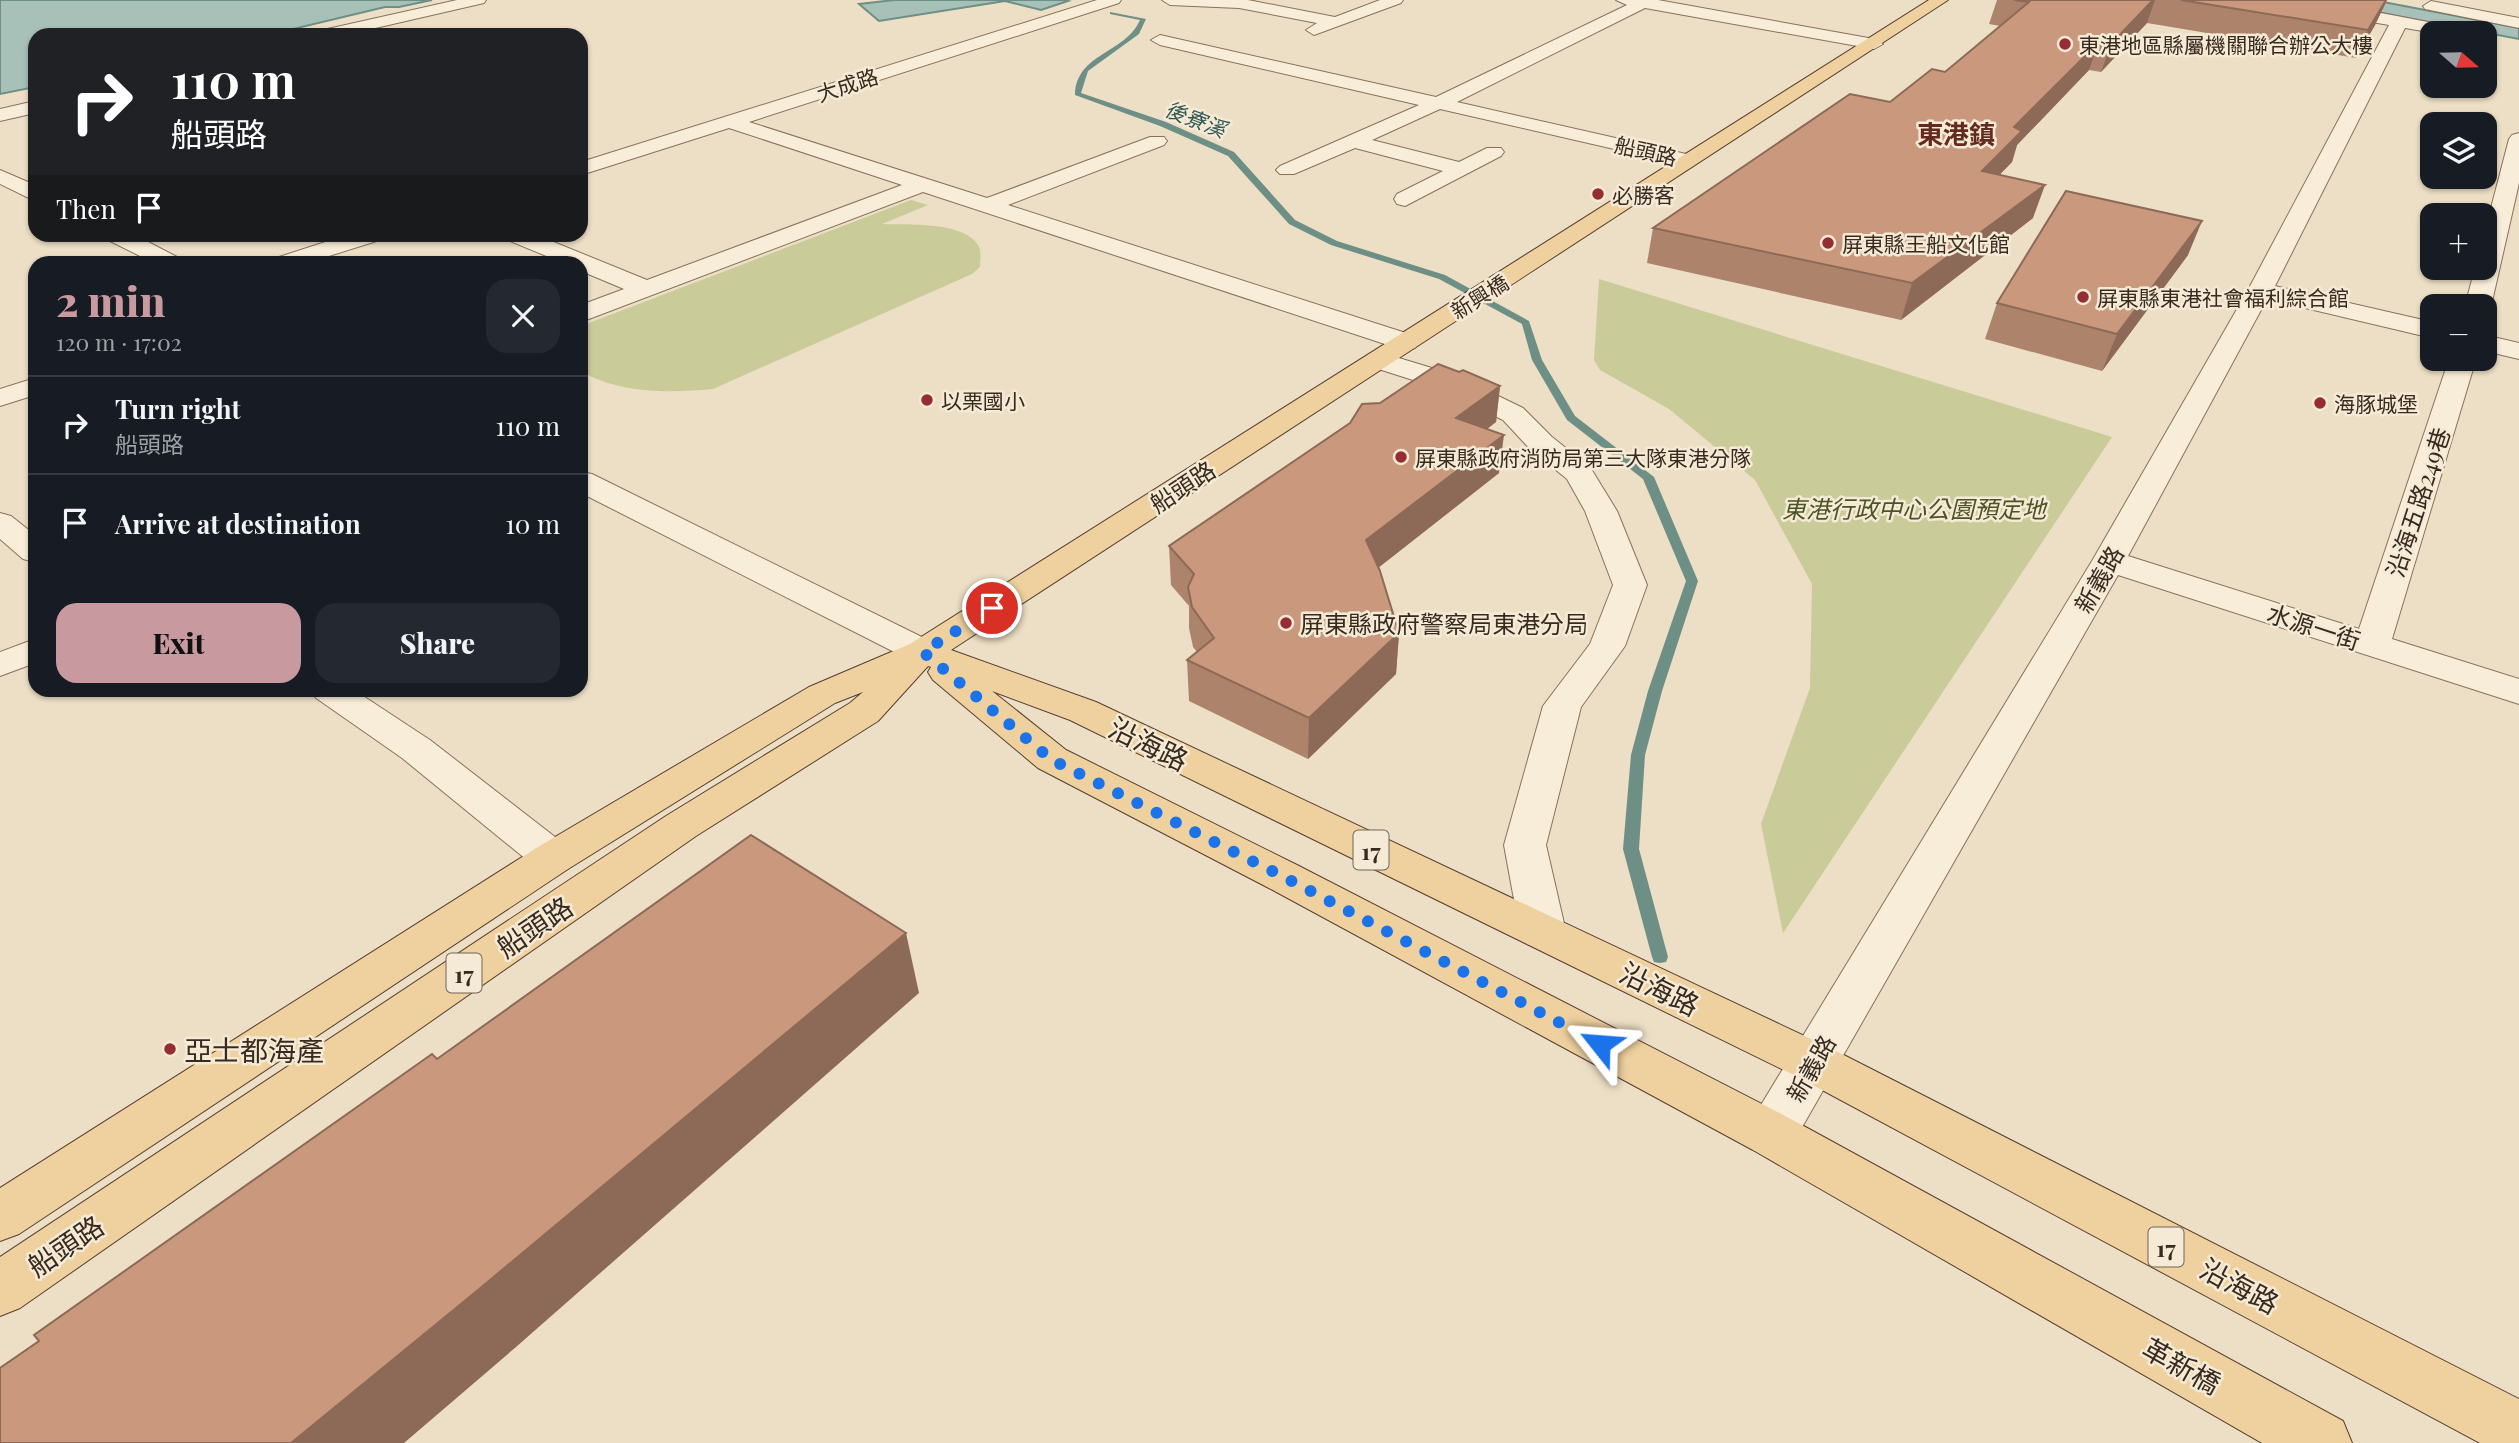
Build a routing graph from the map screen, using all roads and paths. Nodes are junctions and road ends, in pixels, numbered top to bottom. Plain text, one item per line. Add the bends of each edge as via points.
1 (1114, 0) edge
2 (1170, 0) edge
3 (1395, 0) edge
4 (1940, 0) edge
5 (485, 1) edge
6 (1639, 1) edge
7 (2265, 2) edge
8 (2397, 9) edge
9 (2429, 21) edge
10 (1336, 22) junction
11 (2519, 23) edge
12 (356, 28) edge
13 (380, 28) edge
14 (1300, 36) dead end
15 (1160, 40) dead end
16 (1874, 44) junction
17 (1264, 49) dead end
18 (1240, 58) junction
19 (28, 102) edge
20 (1439, 103) junction
21 (0, 108) edge
22 (28, 109) edge
23 (0, 115) edge
24 (729, 122) junction
25 (2519, 139) edge
26 (1157, 141) dead end
27 (1353, 141) junction
28 (1493, 152) dead end
29 (1688, 160) junction
30 (588, 167) edge
31 (1461, 169) junction
32 (1287, 170) dead end
33 (0, 176) edge
34 (922, 184) junction
35 (28, 190) edge
36 (1405, 199) dead end
37 (987, 206) junction
38 (130, 242) edge
39 (350, 242) edge
40 (532, 242) edge
41 (157, 256) edge
42 (306, 256) edge
43 (566, 256) edge
44 (588, 265) edge
45 (1516, 273) joint
46 (646, 289) junction
47 (2260, 290) junction
48 (2480, 294) edge
49 (588, 311) edge
50 (1441, 319) joint
51 (2420, 327) edge
52 (2497, 346) edge
53 (1393, 351) junction
54 (2519, 351) edge
55 (2459, 371) edge
56 (28, 388) edge
57 (0, 398) edge
58 (588, 484) edge
59 (0, 523) edge
60 (28, 546) edge
61 (2109, 561) junction
62 (2372, 645) junction
63 (923, 652) junction
64 (28, 653) edge
65 (0, 665) edge
66 (2519, 692) edge
67 (340, 697) edge
68 (553, 859) junction
69 (1543, 932) junction
70 (1813, 1062) junction
71 (1771, 1134) junction
72 (0, 1217) edge
73 (0, 1289) edge
74 (2519, 1431) edge
75 (2321, 1443) edge

1 - 24 street, 大成路
2 - 10 street via 1239,3
3 - 10 street
4 - 16 main road, 船頭路
5 - 12 street
5 - 13 street
6 - 16 street
6 - 20 street
7 - 8 street
8 - 9 street
8 - 11 street
8 - 47 street, 新義路
10 - 14 street
15 - 18 street, 船頭路
16 - 29 main road, 船頭路
17 - 18 street
18 - 20 street, 船頭路
19 - 21 street
20 - 27 street
20 - 29 street, 船頭路
22 - 23 street
24 - 30 street, 大成路
24 - 34 street
25 - 48 street
26 - 37 street
27 - 31 street
27 - 32 street
28 - 31 street
29 - 45 main road, 船頭路
31 - 36 street
33 - 35 street
34 - 37 street
34 - 46 street
37 - 53 street
38 - 41 street
39 - 42 street
40 - 43 street
44 - 46 street
45 - 50 main road, 新興橋
46 - 49 street
47 - 51 street
47 - 61 street, 新義路
50 - 53 main road, 船頭路
52 - 54 street
53 - 63 main road, 船頭路
53 - 69 street via 1513,414 1579,474 1601,511 1630,585 1607,646 1562,706 1525,845
55 - 62 street, 沿海五路249巷
56 - 57 street
58 - 63 street
59 - 60 street
61 - 62 street, 水源一街
61 - 70 street, 新義路
62 - 66 street, 水源一街
63 - 68 main road, 船頭路 / 17 via 822,695
63 - 69 main road, 沿海路 / 17 via 1083,711
63 - 71 main road via 1052,760
63 - 73 main road, 船頭路 / 17 via 864,712 681,826
64 - 65 street
67 - 68 street via 416,749
68 - 72 main road, 船頭路 / 17
69 - 70 main road, 沿海路 / 17
70 - 71 street, 新義路
70 - 74 main road, 沿海路 / 17
71 - 75 main road, 革新橋

